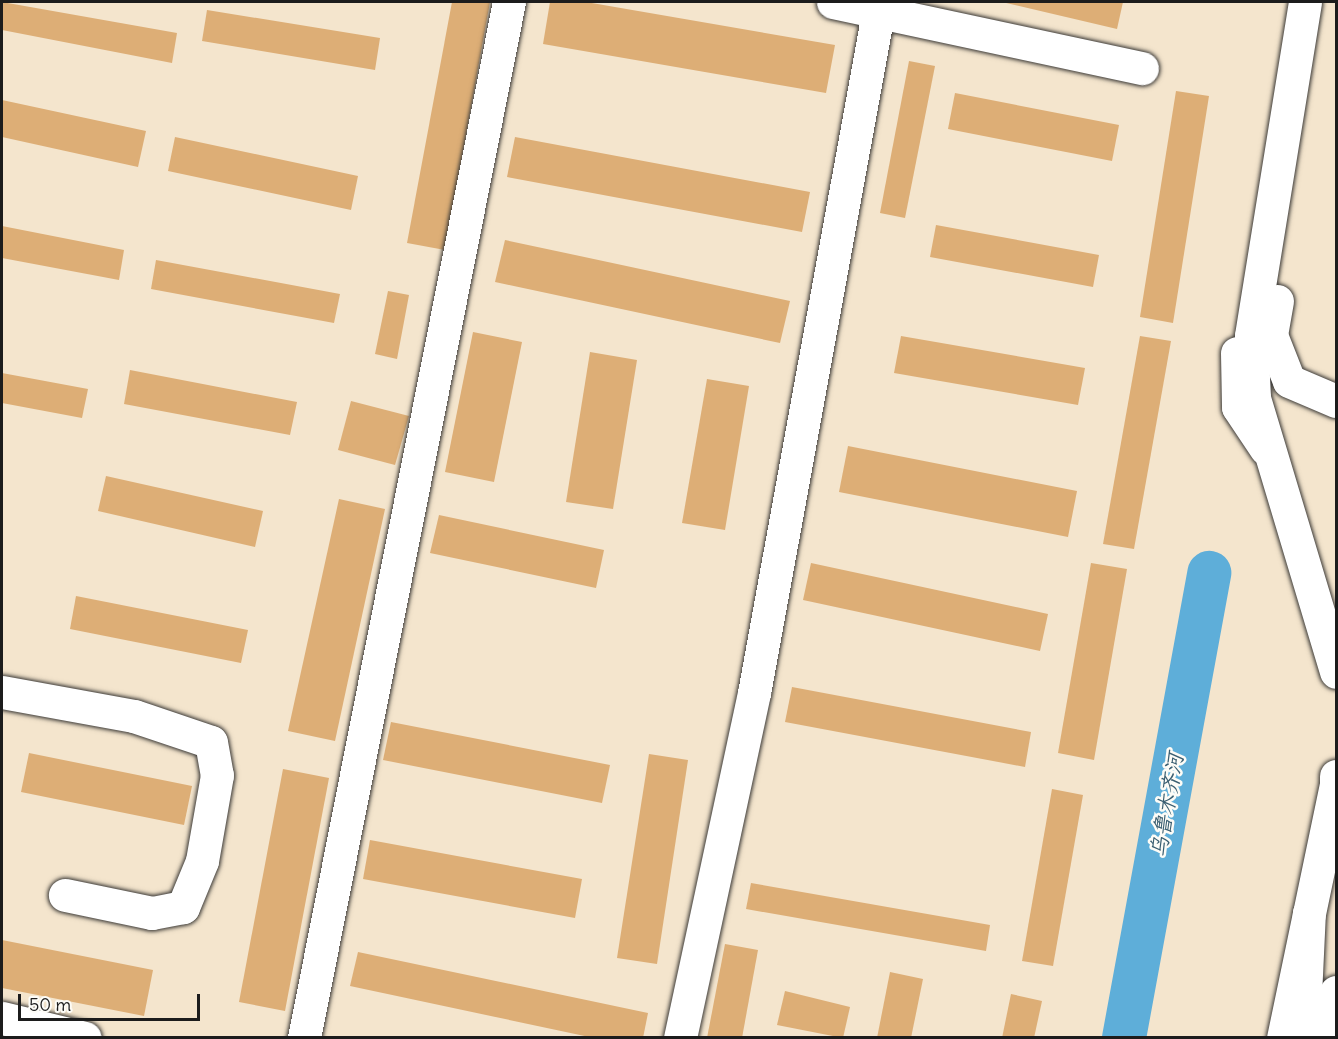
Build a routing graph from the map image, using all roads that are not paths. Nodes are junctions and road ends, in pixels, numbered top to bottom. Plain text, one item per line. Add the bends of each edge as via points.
1 (509, 2) edge
2 (832, 2) edge
3 (1289, 2) edge
4 (1305, 2) edge
5 (1324, 2) edge
6 (879, 6) edge
7 (1142, 68) dead end
8 (1261, 335) junction
9 (1336, 401) edge
10 (1273, 460) junction
11 (1336, 672) edge
12 (2, 692) edge
13 (1336, 776) edge
14 (1336, 787) edge
15 (65, 894) dead end
16 (1309, 913) junction
17 (1336, 992) edge
18 (2, 1018) edge
19 (85, 1038) edge
20 (304, 1038) edge
21 (680, 1038) edge
22 (1283, 1038) edge
23 (1303, 1038) edge
24 (1327, 1038) edge

1 - 20 main road
2 - 6 main road
3 - 10 main road via 1236,340 1238,407
4 - 8 main road
5 - 8 main road
6 - 7 main road
6 - 21 main road via 754,693
8 - 9 main road via 1289,381
8 - 10 main road via 1254,398
10 - 11 main road
12 - 15 main road via 134,716 211,742 215,786 202,861 183,907 152,913
13 - 14 main road
14 - 16 main road
16 - 22 main road
16 - 23 main road
17 - 24 main road
18 - 19 main road

